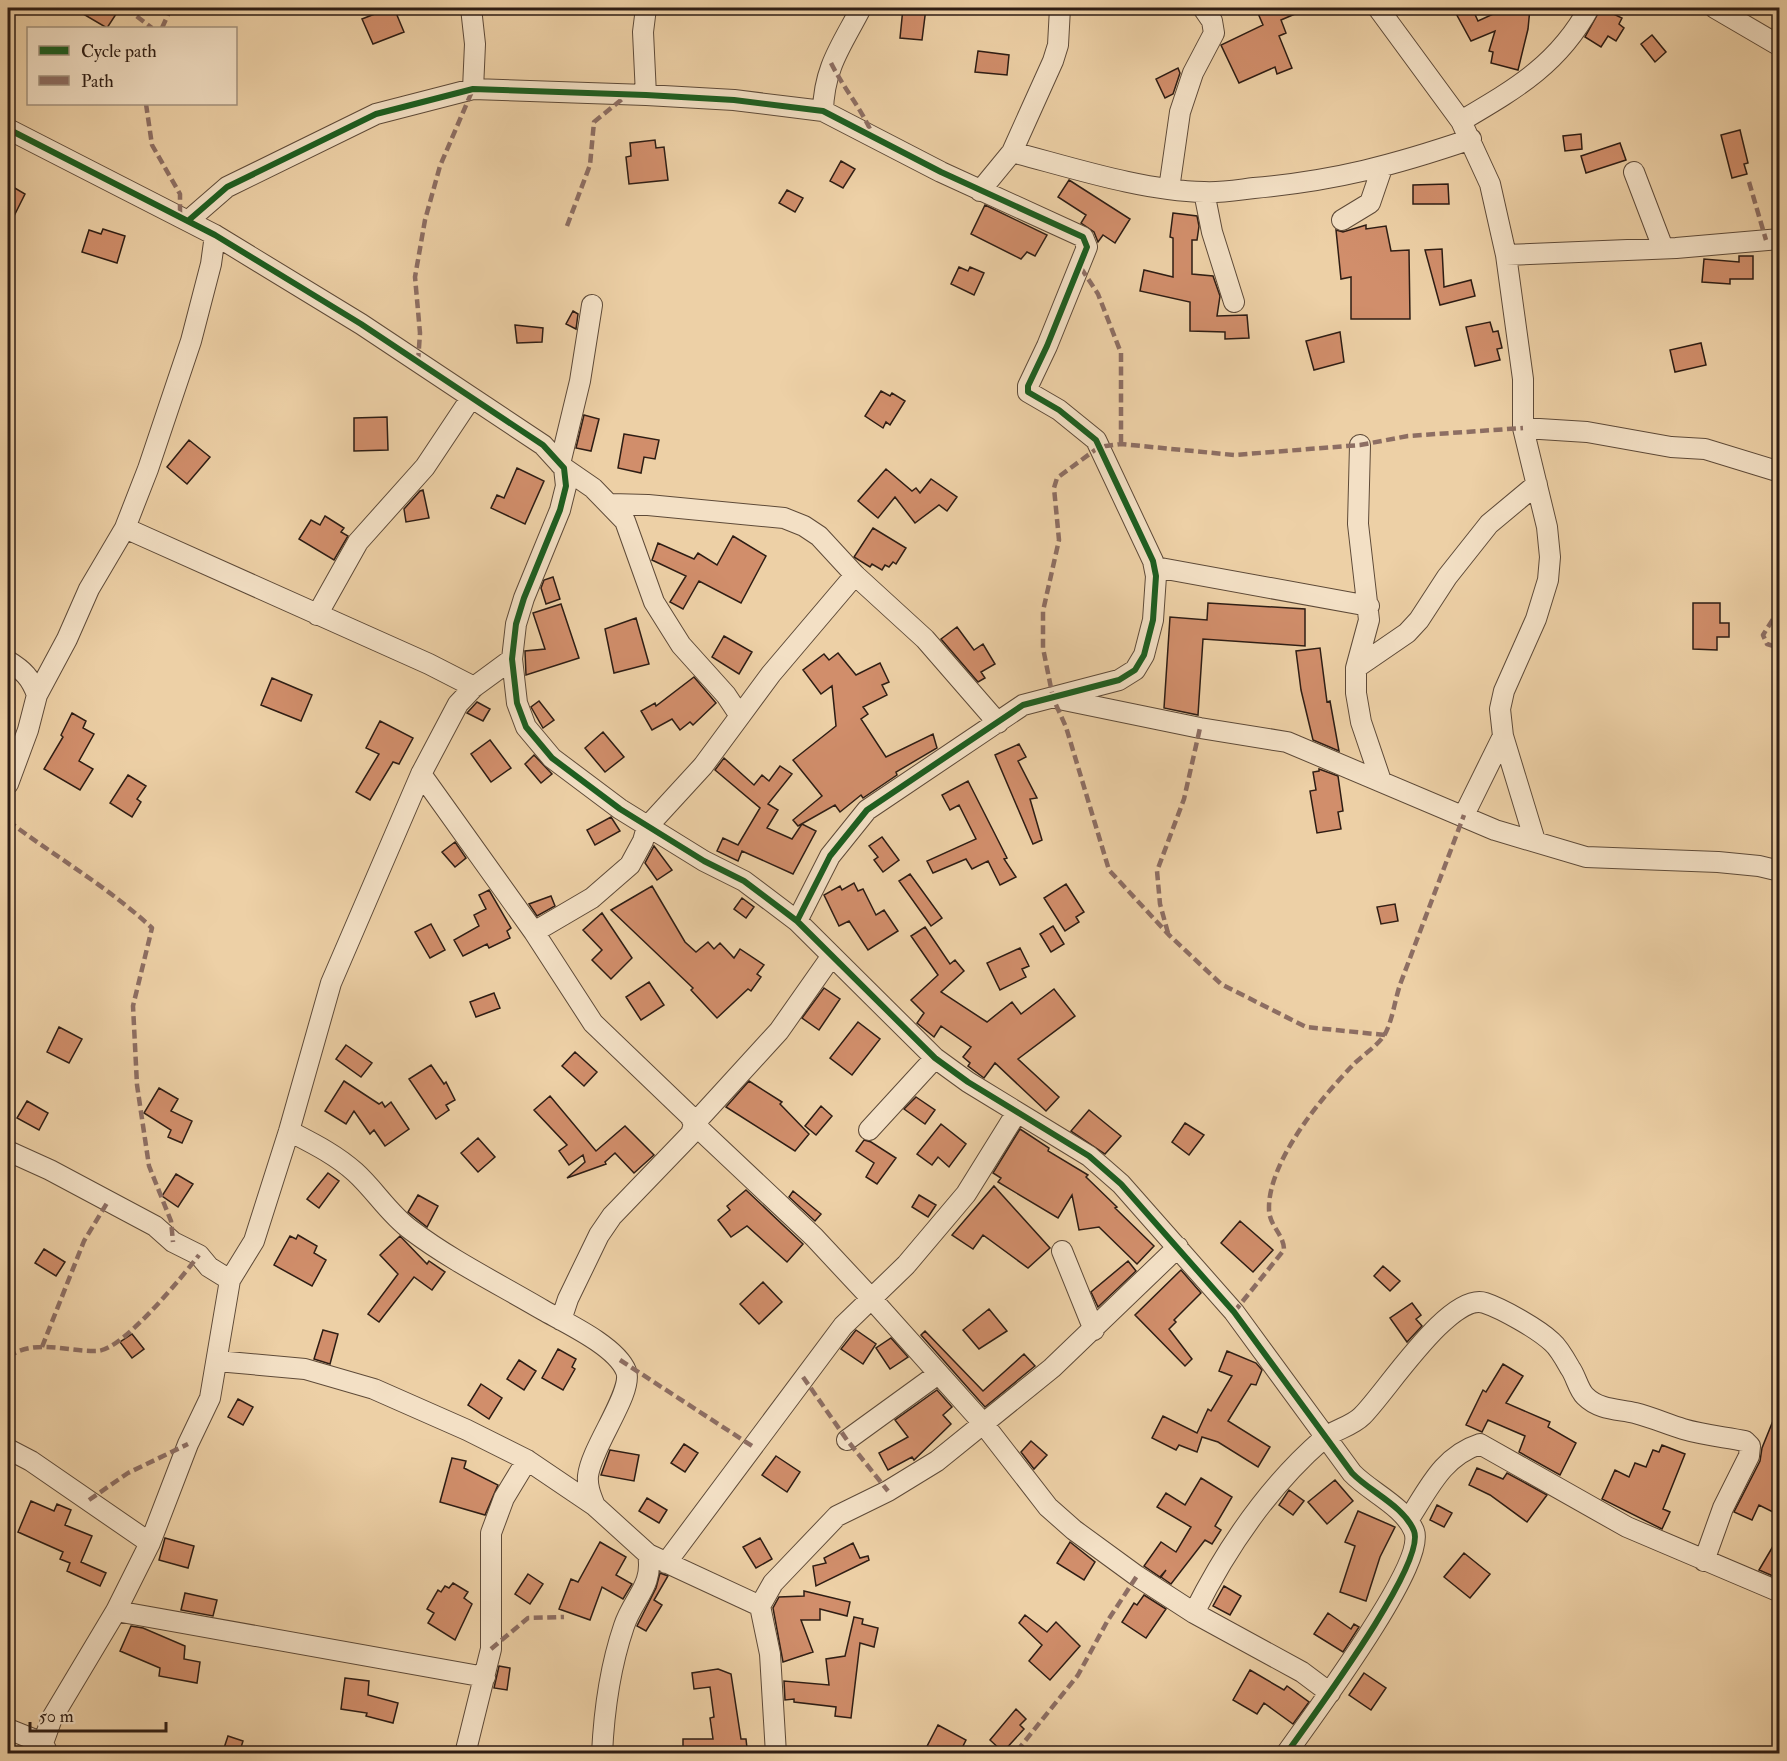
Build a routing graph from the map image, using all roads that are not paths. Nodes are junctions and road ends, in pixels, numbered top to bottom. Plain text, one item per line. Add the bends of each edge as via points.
1 (471, 8) edge
2 (646, 8) edge
3 (861, 8) edge
4 (1060, 8) edge
5 (1203, 8) edge
6 (1378, 8) edge
7 (1589, 8) edge
8 (1715, 8) edge
9 (1779, 46) edge
10 (473, 89) junction
11 (646, 95) junction
12 (823, 111) junction
13 (1461, 121) junction
14 (8, 129) edge
15 (1471, 139) junction
16 (1012, 152) junction
17 (1382, 168) junction
18 (1634, 172) dead end
19 (1169, 189) junction
20 (980, 190) junction
21 (1204, 192) junction
22 (189, 220) junction
23 (1341, 220) dead end
24 (215, 235) junction
25 (1779, 239) edge
26 (1663, 248) junction
27 (1506, 255) junction
28 (1234, 302) dead end
29 (592, 305) dead end
30 (471, 398) junction
31 (1523, 428) junction
32 (1360, 445) dead end
33 (562, 466) junction
34 (1779, 472) edge
35 (1537, 484) junction
36 (611, 504) junction
37 (125, 528) junction
38 (1155, 567) junction
39 (855, 575) junction
40 (1369, 606) junction
41 (317, 615) junction
42 (512, 659) junction
43 (8, 661) edge
44 (53, 665) junction
45 (1356, 668) junction
46 (474, 687) junction
47 (37, 695) junction
48 (1053, 698) junction
49 (740, 716) junction
50 (998, 723) junction
51 (1503, 736) junction
52 (421, 774) junction
53 (1381, 781) junction
54 (8, 784) edge
55 (1464, 815) junction
56 (647, 827) junction
57 (1535, 841) junction
58 (1779, 871) edge
59 (796, 921) junction
60 (534, 932) junction
61 (831, 957) junction
62 (935, 1058) junction
63 (1017, 1112) junction
64 (694, 1124) junction
65 (868, 1130) dead end
66 (289, 1131) junction
67 (8, 1151) edge
68 (1178, 1247) junction
69 (1062, 1251) dead end
70 (230, 1281) junction
71 (870, 1297) junction
72 (561, 1320) junction
73 (1094, 1330) junction
74 (217, 1361) junction
75 (938, 1374) junction
76 (982, 1422) junction
77 (1325, 1437) junction
78 (847, 1440) dead end
79 (8, 1449) edge
80 (527, 1460) junction
81 (595, 1506) junction
82 (1408, 1519) junction
83 (150, 1543) junction
84 (648, 1554) junction
85 (1704, 1562) junction
86 (666, 1563) junction
87 (1779, 1592) edge
88 (760, 1606) junction
89 (116, 1611) junction
90 (1194, 1613) junction
91 (485, 1677) junction
92 (1330, 1693) junction
93 (8, 1729) edge
94 (46, 1748) edge
95 (465, 1754) edge
96 (602, 1754) edge
97 (776, 1754) edge
98 (1286, 1754) edge

1 - 10 street via 475,44
2 - 11 street
3 - 12 street via 831,63 824,84
4 - 16 street via 1057,52
5 - 19 street via 1212,21 1214,33 1179,112
6 - 13 street
7 - 13 street via 1555,56 1525,84
8 - 9 street
10 - 11 street
10 - 22 street via 376,114 228,187
11 - 12 street
12 - 20 street
13 - 15 street
14 - 22 street
15 - 17 street
15 - 27 street via 1490,184
16 - 19 street
16 - 20 street
17 - 21 street via 1308,184
17 - 23 street via 1370,203
18 - 26 street
19 - 21 street
20 - 38 street via 1066,227 1084,239 1088,247 1033,372 1028,392 1059,410 1096,440
21 - 28 street
22 - 24 street
24 - 30 street via 361,324
24 - 37 street via 191,340
25 - 26 street
26 - 27 street
27 - 31 street via 1523,379
29 - 33 street
30 - 33 street via 543,445
30 - 41 street via 425,467 358,542
31 - 34 street via 1587,432 1706,449
31 - 35 street
32 - 40 street via 1358,524
33 - 36 street
33 - 42 street via 566,486 560,510 524,598
35 - 45 street via 1490,524 1407,633
35 - 51 street via 1547,527 1548,580 1536,619 1504,691 1500,709
36 - 39 street via 784,518 819,536
36 - 49 street via 625,521 654,602 681,645
37 - 41 street
37 - 44 street via 89,589
38 - 40 street
38 - 48 street via 1153,620 1140,664 1119,680
39 - 49 street
39 - 50 street via 925,639
40 - 45 street via 1368,630
41 - 46 street
42 - 46 street
42 - 56 street via 517,703 526,727 552,758
43 - 44 street via 39,667
43 - 47 street via 32,681
44 - 47 street
45 - 53 street via 1361,722
46 - 52 street via 458,705
47 - 54 street
48 - 50 street via 1023,705
48 - 53 street via 1287,742
49 - 56 street via 704,766
50 - 59 street via 867,810 830,856
51 - 55 street
51 - 57 street
52 - 60 street
52 - 66 street via 331,983
53 - 55 street
55 - 57 street via 1495,830
56 - 59 street via 744,881
56 - 60 street via 638,852 612,883
57 - 58 street via 1586,857 1718,862
59 - 61 street
60 - 64 street via 593,1023
61 - 62 street
61 - 64 street via 778,1031
62 - 63 street
62 - 65 street
63 - 68 street via 1089,1155 1122,1184
63 - 71 street via 966,1194 906,1265
64 - 71 street via 814,1237
64 - 72 street via 691,1134 612,1216 599,1235
66 - 70 street via 254,1241
66 - 72 street via 354,1171 412,1231
67 - 70 street via 155,1226
68 - 73 street
68 - 77 street via 1234,1312
69 - 73 street
70 - 74 street
71 - 75 street
71 - 86 street via 803,1377
72 - 81 street via 620,1360 627,1373 623,1397 590,1464 588,1488
73 - 76 street
74 - 80 street via 305,1369 374,1389
74 - 83 street via 210,1398
75 - 76 street
75 - 78 street
76 - 88 street via 918,1474 837,1516 773,1583
76 - 90 street via 1048,1507 1119,1563
77 - 82 street via 1364,1486
77 - 85 street via 1363,1416 1383,1388 1454,1312 1472,1302 1485,1303 1521,1320 1553,1342 1584,1394 1597,1404 1685,1430 1745,1441 1750,1446
77 - 90 street via 1272,1492 1248,1524
79 - 83 street via 50,1473
80 - 81 street
80 - 91 street via 504,1498 491,1533 492,1631
81 - 84 street
82 - 85 street via 1444,1466 1462,1450 1480,1444 1627,1527
82 - 92 street via 1416,1534 1413,1555 1357,1654
83 - 89 street
84 - 86 street
84 - 96 street via 649,1580 624,1625 606,1700
85 - 87 street
86 - 88 street
88 - 97 street via 770,1654
89 - 91 street
89 - 94 street via 52,1718
90 - 92 street via 1302,1672
91 - 95 street
92 - 98 street
93 - 94 street

